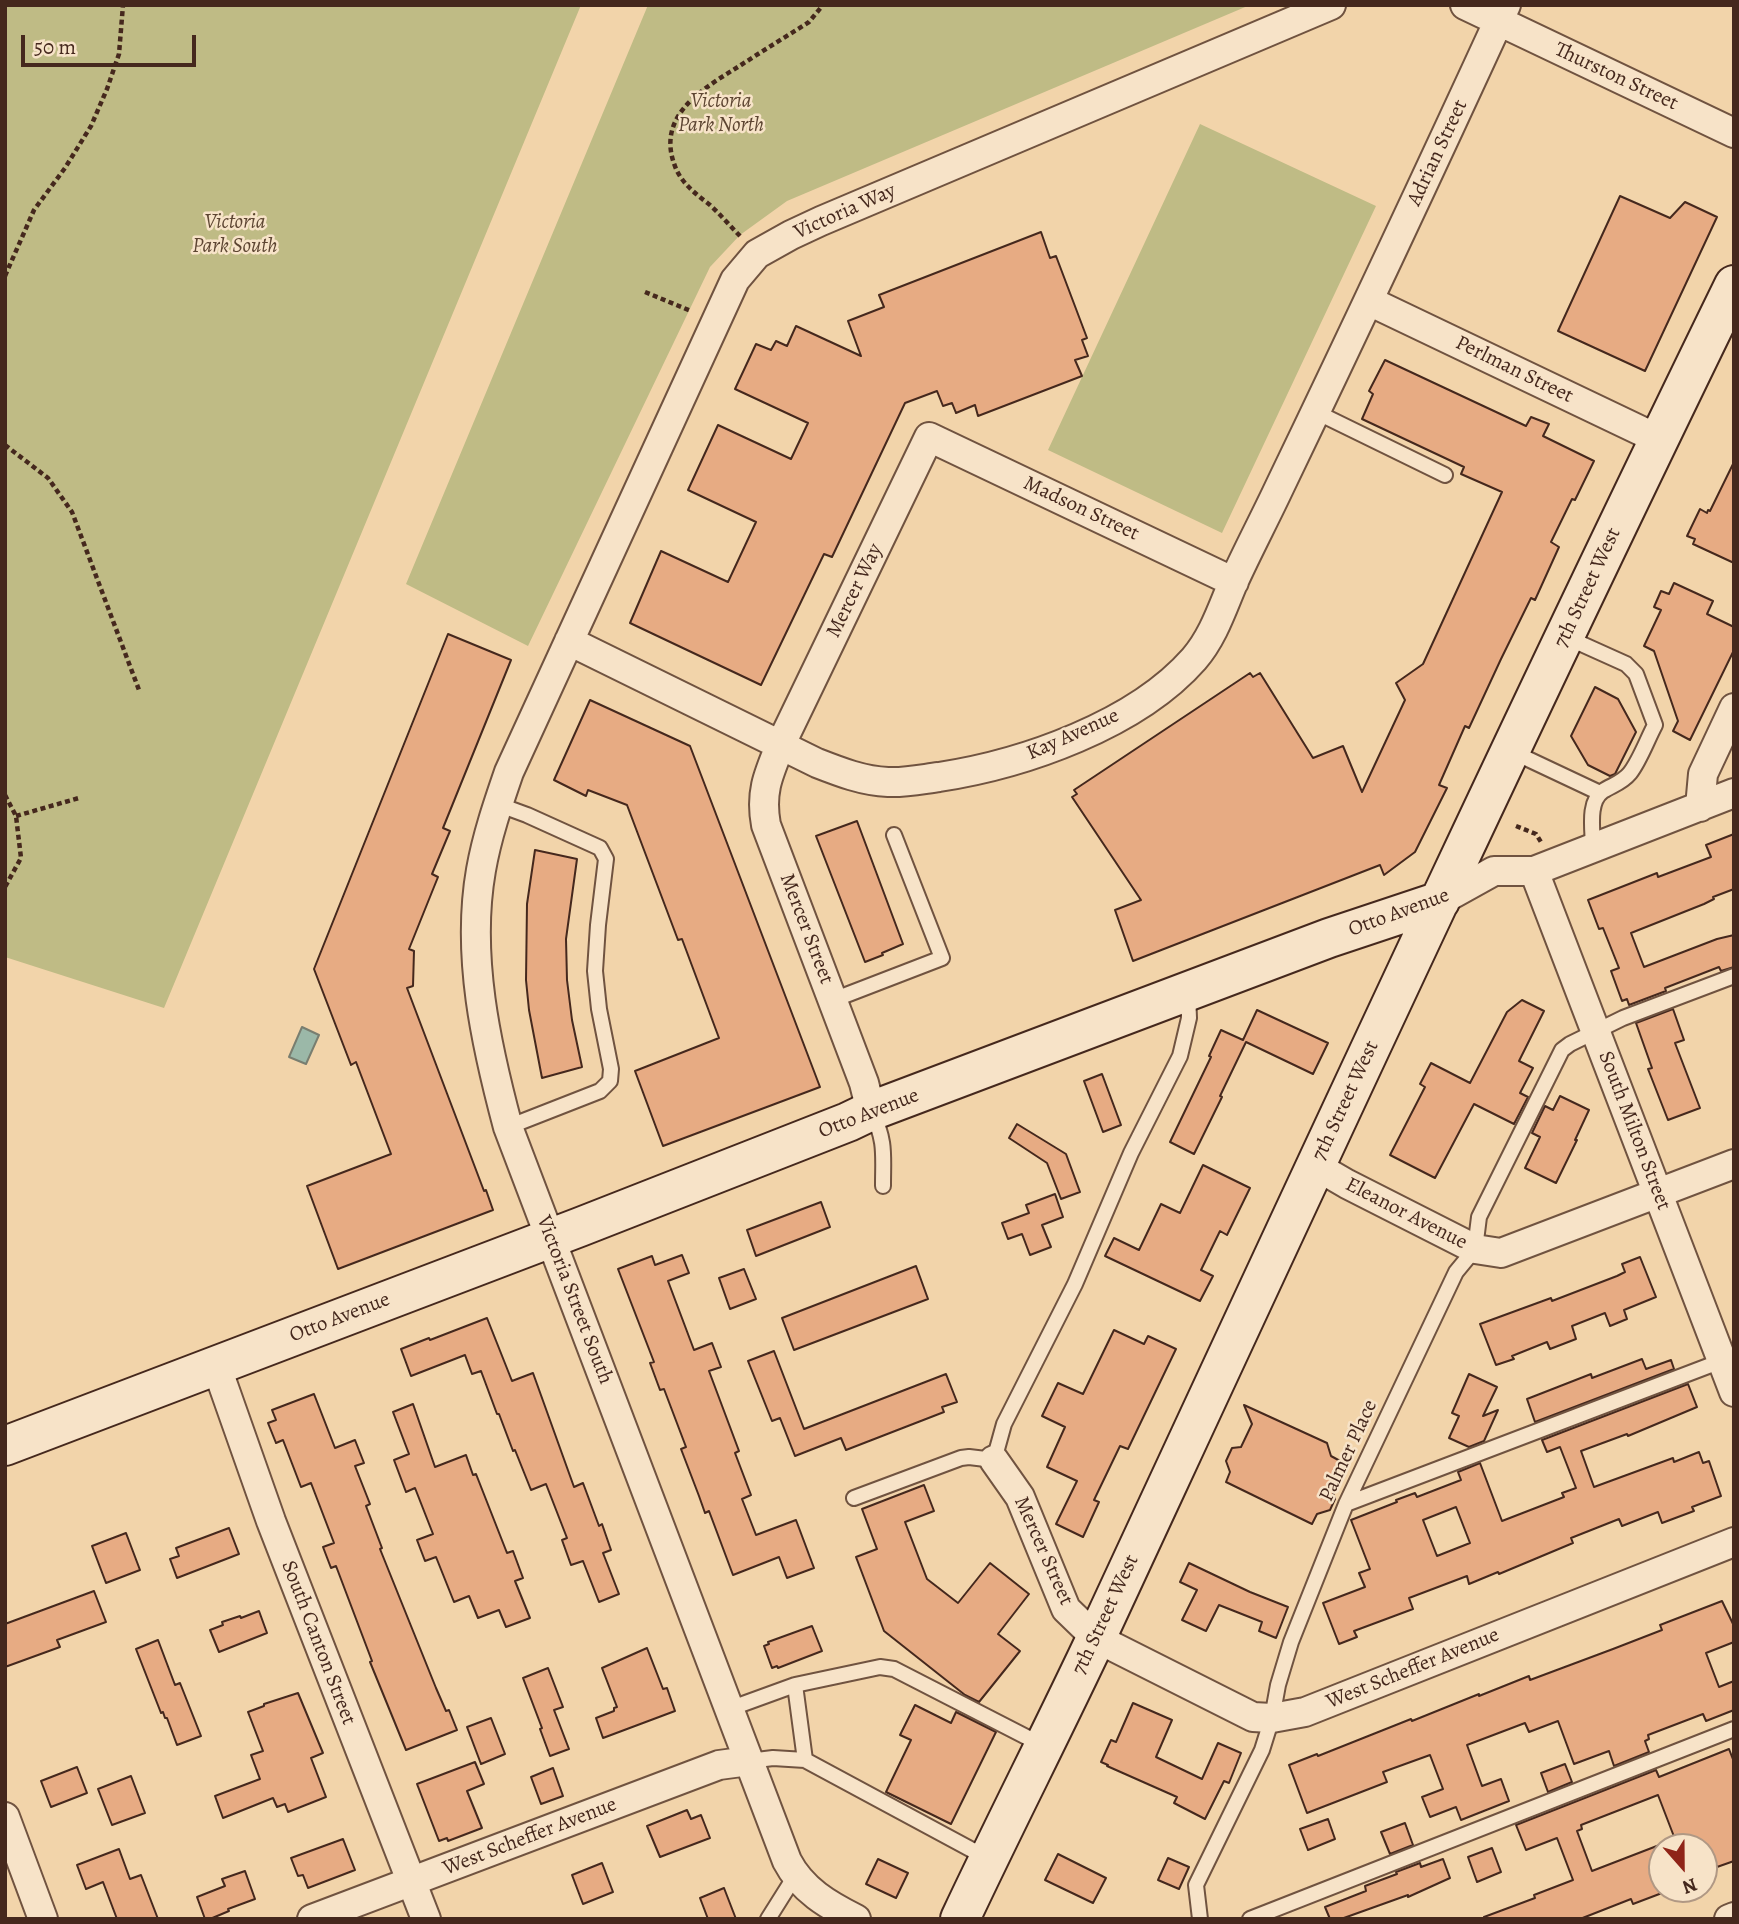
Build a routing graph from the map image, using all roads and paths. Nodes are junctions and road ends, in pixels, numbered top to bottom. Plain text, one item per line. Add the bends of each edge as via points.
1 (123, 5) edge
2 (822, 5) edge
3 (1331, 5) edge
4 (1465, 5) edge
5 (1503, 13) edge
6 (1734, 133) edge
7 (757, 254) junction
8 (5, 276) edge
9 (1734, 285) edge
10 (645, 292) dead end
11 (1369, 301) junction
12 (691, 311) dead end
13 (1316, 412) junction
14 (929, 437) joint
15 (1658, 439) junction
16 (5, 445) edge
17 (1445, 475) dead end
18 (1234, 582) junction
19 (1565, 637) junction
20 (569, 641) junction
21 (139, 690) dead end
22 (1734, 708) edge
23 (780, 746) junction
24 (1511, 751) junction
25 (1600, 793) junction
26 (1734, 793) edge
27 (5, 795) edge
28 (79, 798) dead end
29 (497, 804) junction
30 (1700, 807) junction
31 (16, 816) junction
32 (1516, 826) dead end
33 (894, 835) dead end
34 (1542, 843) dead end
35 (1593, 848) junction
36 (1534, 871) junction
37 (5, 887) edge
38 (1440, 901) junction
39 (1734, 976) edge
40 (1188, 992) junction
41 (833, 1000) junction
42 (1595, 1031) junction
43 (871, 1111) junction
44 (508, 1127) junction
45 (1734, 1164) edge
46 (1317, 1166) junction
47 (883, 1186) dead end
48 (1657, 1193) junction
49 (550, 1238) junction
50 (1475, 1249) junction
51 (1728, 1358) edge
52 (216, 1365) junction
53 (1734, 1392) edge
54 (5, 1446) edge
55 (994, 1460) junction
56 (854, 1498) dead end
57 (1346, 1504) junction
58 (1734, 1542) edge
59 (1096, 1638) junction
60 (795, 1685) junction
61 (729, 1709) junction
62 (1272, 1718) junction
63 (1734, 1729) edge
64 (1043, 1746) junction
65 (805, 1760) junction
66 (749, 1761) junction
67 (5, 1817) edge
68 (988, 1859) junction
69 (795, 1876) junction
70 (411, 1882) junction
71 (1734, 1917) edge
72 (43, 1919) edge
73 (312, 1919) edge
74 (426, 1919) edge
75 (768, 1919) edge
76 (856, 1919) edge
77 (960, 1919) edge
78 (1200, 1919) edge
79 (1250, 1919) edge
80 (1729, 1919) edge

1 - 8 path via 119,54 107,89 85,137 34,210
2 - 7 path via 809,22 696,94 679,113 671,132 669,144 678,173
3 - 7 street, Victoria Way via 821,221
4 - 5 street
5 - 6 street, Thurston Street
5 - 11 street, Adrian Street
7 - 20 street, Victoria Way via 735,280
9 - 15 main road, 7th Street West
10 - 12 path
11 - 13 street, Kay Avenue
11 - 15 street, Perlman Street
13 - 17 lane
13 - 18 street, Kay Avenue
14 - 18 street, Madson Street
14 - 23 street, Mercer Way
15 - 19 main road, 7th Street West
16 - 21 path via 48,478 72,513
18 - 23 street, Kay Avenue via 1210,637 1174,678 1136,707 1040,752 970,772 889,782 860,779
19 - 24 main road, 7th Street West
19 - 25 lane via 1626,664 1636,674 1655,725 1630,773
20 - 23 street, Kay Avenue
20 - 29 street, Victoria Street South
22 - 30 street via 1703,774
23 - 41 street, Mercer Street via 764,786 766,825
24 - 25 lane
24 - 38 main road, 7th Street West
25 - 35 lane via 1593,812
26 - 30 street, Otto Avenue
27 - 31 path
28 - 31 path
29 - 44 street, Victoria Street South via 481,870 476,925 485,1032
29 - 44 lane via 600,848 606,859 594,971 610,1081 600,1091
30 - 35 street, Otto Avenue
31 - 37 path via 21,858
32 - 34 path via 1536,834
33 - 41 lane via 942,958
35 - 36 street, Otto Avenue
36 - 38 street, Otto Avenue via 1494,871
36 - 42 street, South Milton Street
38 - 40 main road, Otto Avenue
38 - 46 main road, 7th Street West
39 - 42 lane, Palmer Place
40 - 43 main road, Otto Avenue
40 - 55 lane via 1189,1018 1180,1056 1131,1153 1075,1284 1004,1424
41 - 43 street, Mercer Street
42 - 48 street, South Milton Street
42 - 50 lane, Palmer Place via 1562,1050 1479,1217
43 - 47 lane via 881,1130
43 - 49 main road, Otto Avenue
44 - 49 street, Victoria Street South
45 - 48 street, Eleanor Avenue
46 - 50 street, Eleanor Avenue
46 - 59 main road, 7th Street West
48 - 50 street, Eleanor Avenue via 1501,1252
48 - 51 street, South Milton Street
49 - 52 main road, Otto Avenue
49 - 61 street, Victoria Street South
50 - 57 lane, Palmer Place via 1456,1272
51 - 53 street, South Milton Street
51 - 57 lane
52 - 54 main road, Otto Avenue
52 - 70 street, South Canton Street via 271,1521
55 - 56 lane via 961,1458
55 - 59 street, Mercer Street via 1020,1497 1066,1609
57 - 62 lane, Palmer Place via 1291,1642
58 - 62 street, West Scheffer Avenue via 1305,1712
59 - 62 street, West Scheffer Avenue via 1253,1717
59 - 64 main road, 7th Street West
60 - 61 lane
60 - 64 lane via 880,1667 894,1669
60 - 65 lane
61 - 66 street, Victoria Street South
62 - 78 lane, Palmer Place via 1262,1750 1196,1885
63 - 79 lane
64 - 68 main road, 7th Street West
65 - 66 lane
65 - 68 lane
66 - 69 street, Victoria Street South
66 - 70 street, West Scheffer Avenue via 719,1765
67 - 72 street
68 - 77 main road, 7th Street West
69 - 75 lane
69 - 76 street, Victoria Street South via 812,1893
70 - 73 street, West Scheffer Avenue
70 - 74 street, South Canton Street
71 - 80 street

